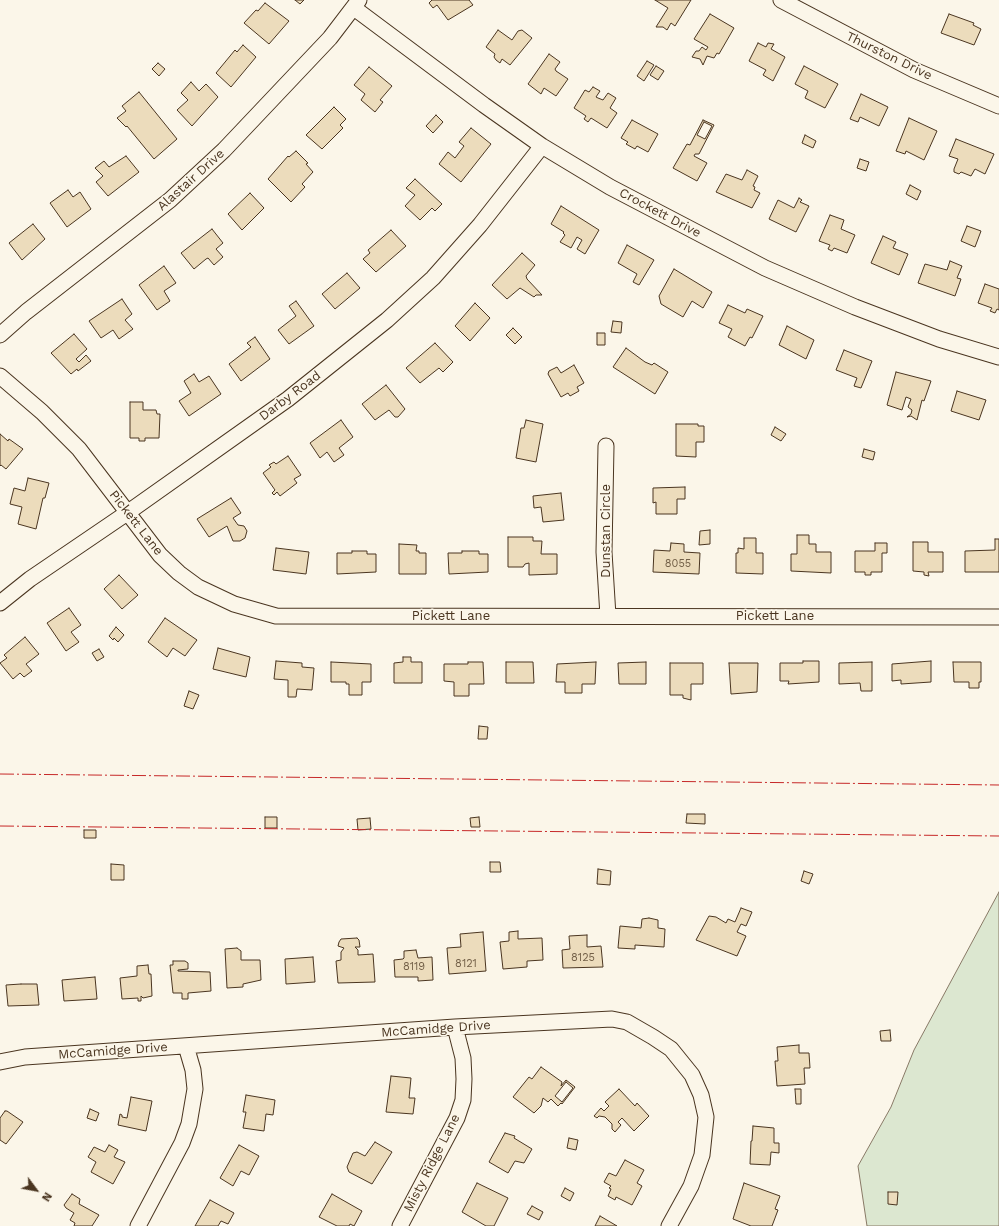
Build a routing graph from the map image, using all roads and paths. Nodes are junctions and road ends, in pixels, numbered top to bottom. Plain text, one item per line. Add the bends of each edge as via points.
1 (781, 0) edge
2 (357, 4) edge
3 (999, 106) edge
4 (542, 146) junction
5 (0, 336) edge
6 (999, 358) edge
7 (0, 376) edge
8 (606, 446) dead end
9 (127, 513) junction
10 (0, 603) edge
11 (608, 616) junction
12 (999, 617) edge
13 (455, 1027) junction
14 (186, 1046) junction
15 (0, 1062) edge
16 (138, 1226) edge
17 (400, 1226) edge
18 (669, 1226) edge

1 - 3 street, Thurston Drive via 914,70
2 - 4 street, Crockett Drive via 484,105
2 - 5 street, Alastair Drive via 330,38 224,150 170,200 26,312
4 - 6 street, Crockett Drive via 610,187 765,268 854,307
4 - 9 street, Darby Road via 475,231 433,278 387,320 288,399
7 - 9 street, Pickett Lane via 42,412 79,450
8 - 11 street, Dunstan Circle via 604,552
9 - 10 street, Darby Road via 30,579
9 - 11 street, Pickett Lane via 160,555 198,587 234,604 276,616
11 - 12 street, Pickett Lane
13 - 14 street, McCamidge Drive
13 - 17 street, Misty Ridge Lane via 463,1058 463,1100 457,1118
13 - 18 street, McCamidge Drive via 612,1019 627,1022 671,1049 692,1075 701,1095 706,1117 702,1155 691,1186
14 - 15 street, McCamidge Drive via 24,1057
14 - 16 street via 195,1089 189,1124 182,1143

